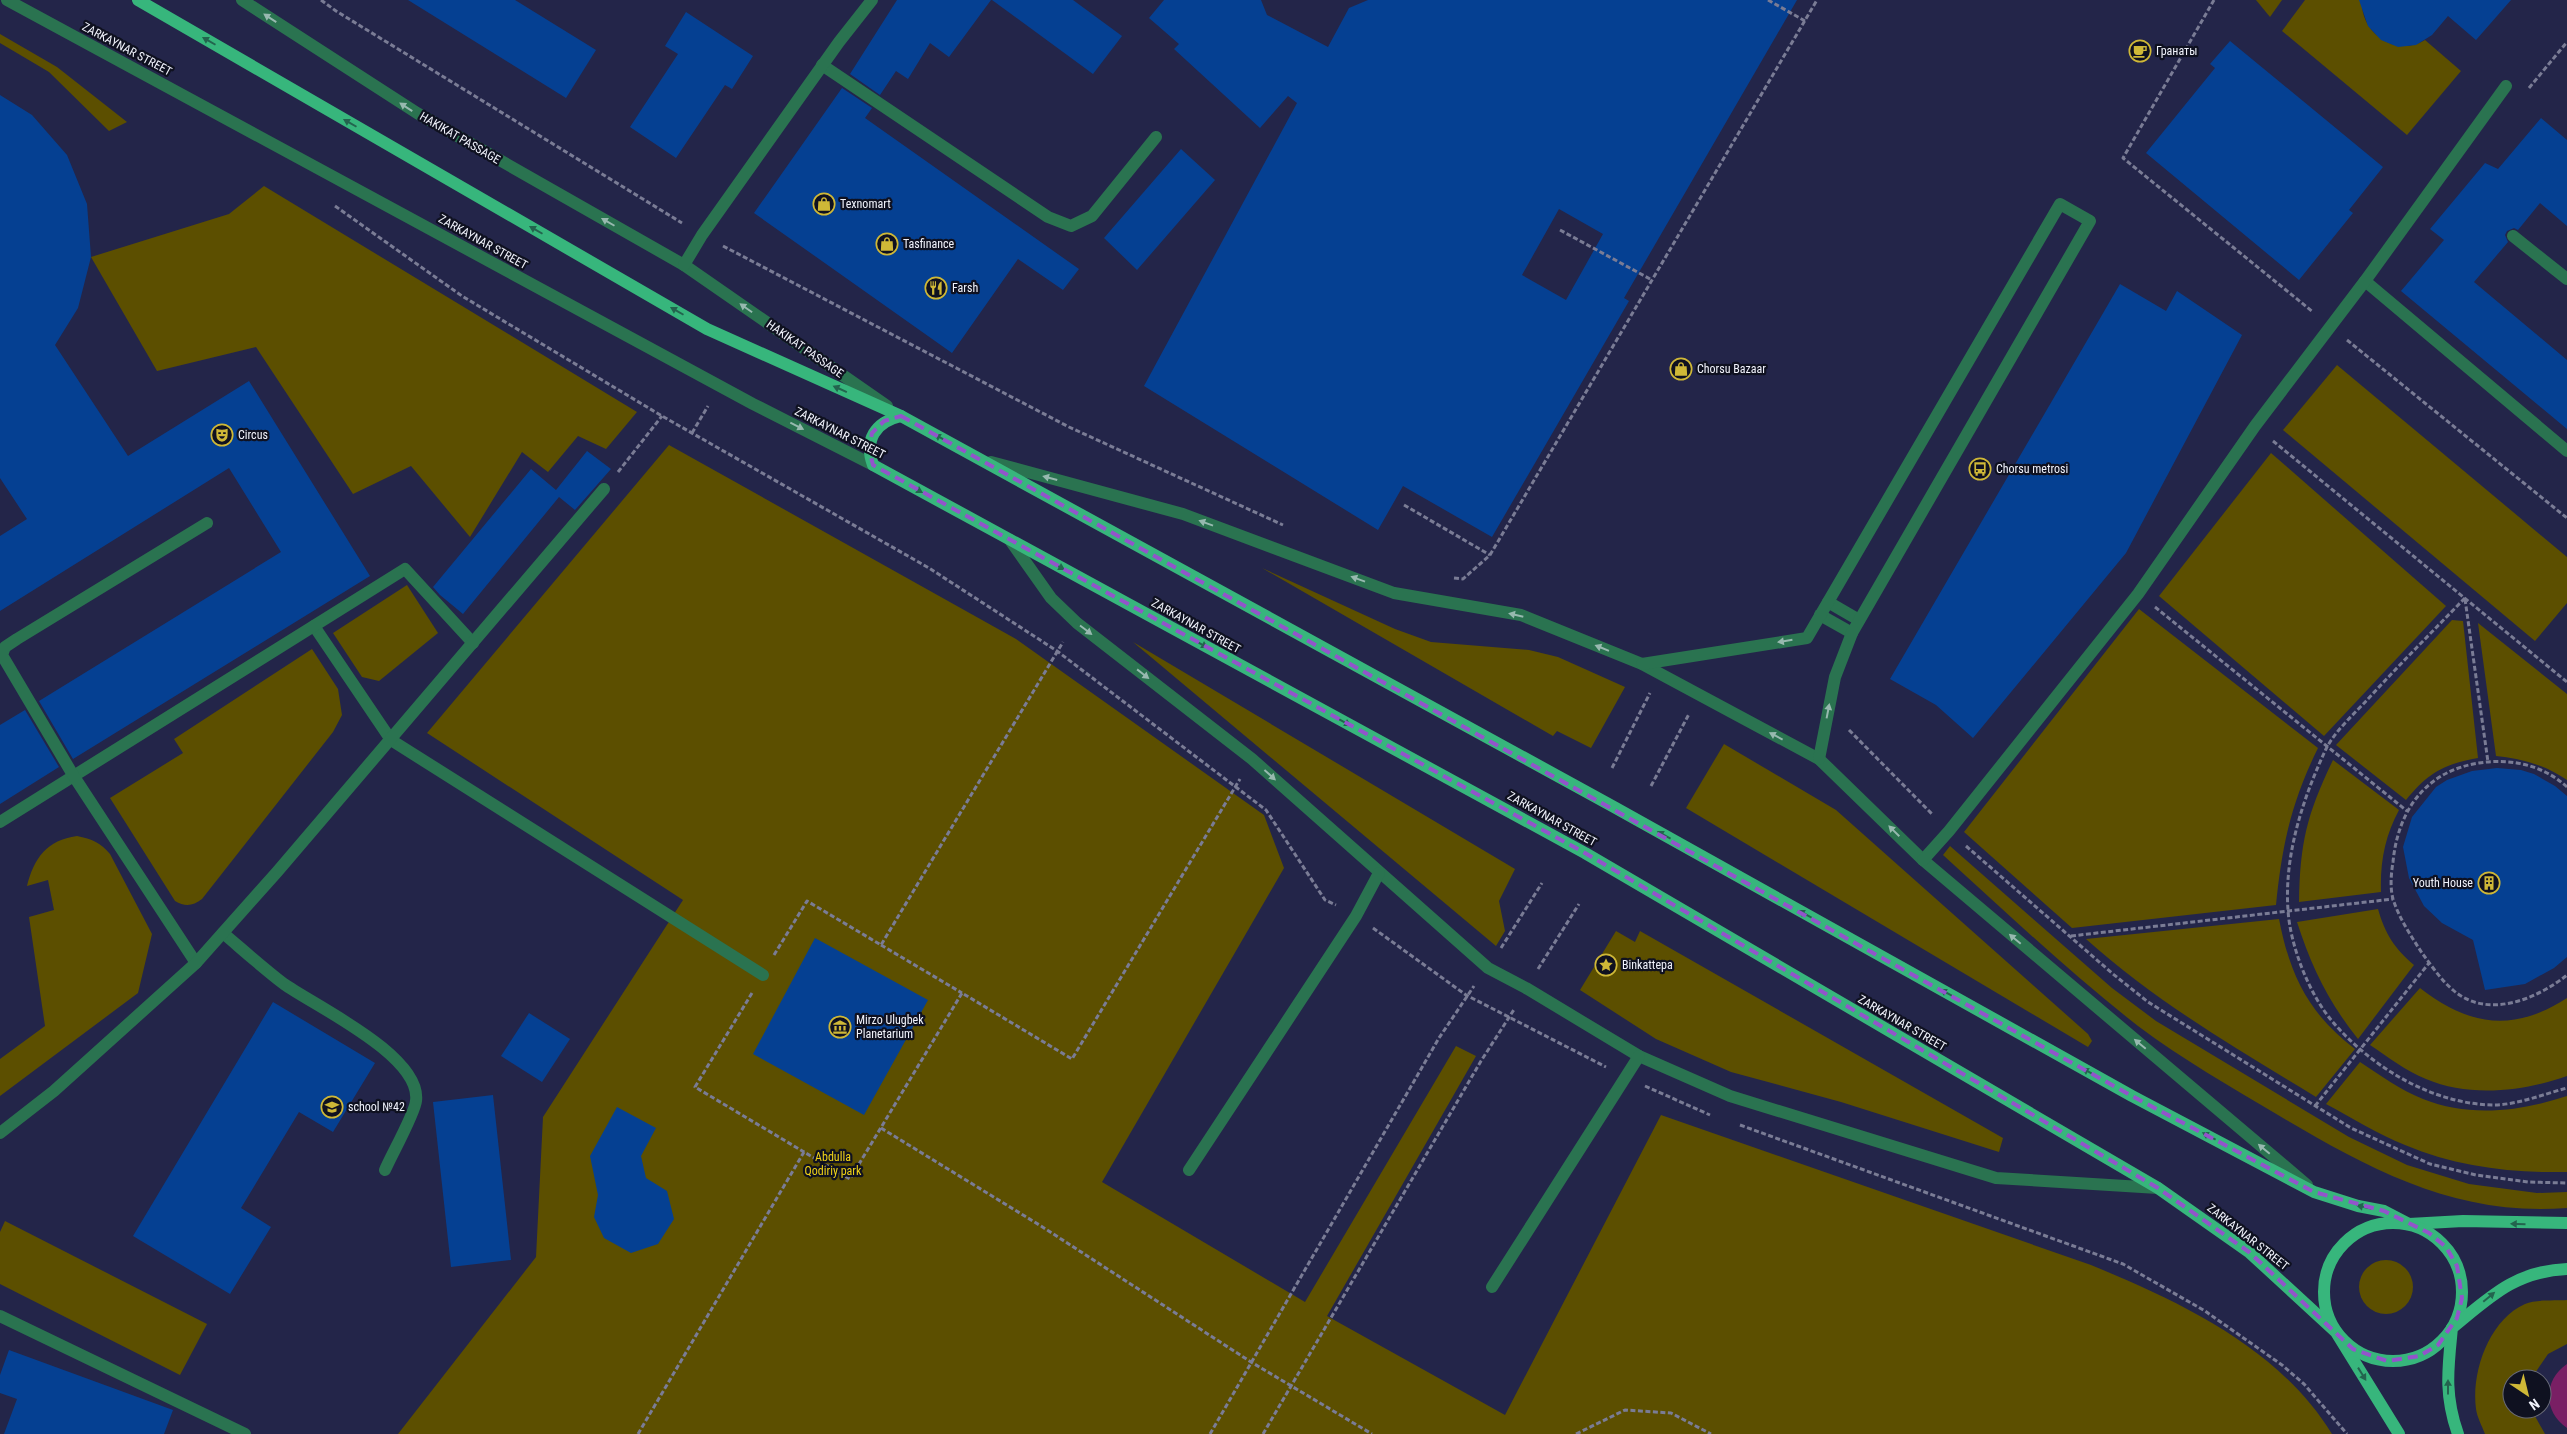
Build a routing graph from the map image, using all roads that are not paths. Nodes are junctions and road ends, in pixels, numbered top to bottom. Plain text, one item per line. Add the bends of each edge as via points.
1 (7, 0) edge
2 (138, 0) edge
3 (242, 0) edge
4 (872, 0) edge
5 (256, 4) edge
6 (822, 65) junction
7 (2506, 86) dead end
8 (1156, 137) dead end
9 (2513, 236) dead end
10 (684, 265) junction
11 (2567, 279) edge
12 (2365, 281) junction
13 (901, 416) junction
14 (2567, 451) edge
15 (981, 460) junction
16 (873, 465) junction
17 (604, 489) road end
18 (207, 523) dead end
19 (1010, 540) junction
20 (1828, 602) junction
21 (1820, 615) junction
22 (1859, 620) junction
23 (314, 626) junction
24 (1852, 633) junction
25 (473, 643) junction
26 (1642, 664) junction
27 (390, 740) junction
28 (1819, 759) junction
29 (73, 775) junction
30 (0, 822) edge
31 (1923, 860) junction
32 (1380, 873) junction
33 (223, 933) junction
34 (196, 963) junction
35 (762, 975) road end
36 (1639, 1056) junction
37 (0, 1133) edge
38 (385, 1170) dead end
39 (1189, 1170) dead end
40 (2158, 1188) junction
41 (2314, 1192) junction
42 (2567, 1223) edge
43 (2409, 1224) junction
44 (2567, 1269) edge
45 (1492, 1287) dead end
46 (0, 1316) edge
47 (2452, 1328) junction
48 (2336, 1332) junction
49 (246, 1434) edge
50 (2399, 1434) edge
51 (2458, 1434) edge

1 -> 16 street, ZARKAYNAR STREET via 753,404
13 -> 2 main road, ZARKAYNAR STREET via 706,328
3 - 5 street, HAKIKAT PASSAGE
4 - 6 street
10 -> 5 street, HAKIKAT PASSAGE via 417,113
6 - 8 street via 1048,217 1071,226 1092,216
6 - 10 street
7 - 12 street
9 - 11 street
13 -> 10 street, HAKIKAT PASSAGE
12 - 14 street
12 - 31 street via 2255,426 2138,594
15 -> 13 main road, ZARKAYNAR STREET
13 - 16 main road via 884,422 872,433 869,449
26 -> 15 street via 1521,615 1394,593 1182,514
41 -> 15 main road, ZARKAYNAR STREET via 2132,1096
16 -> 19 main road, ZARKAYNAR STREET
17 - 25 street
18 - 29 street via 5,647 2,655
19 -> 32 street via 1051,598 1077,623 1252,759
19 -> 40 main road, ZARKAYNAR STREET via 1585,853
20 - 21 street
20 - 22 street
20 - 22 street via 2060,204 2090,221
21 - 24 street
21 -> 26 street via 1806,638
22 - 24 street
23 - 25 street via 405,569
23 - 27 street
23 - 29 street
28 -> 24 street via 1835,677
25 - 27 street
28 -> 26 street
27 - 33 street
27 - 35 street
31 -> 28 street
29 - 30 street
29 - 34 street
41 -> 31 street
32 - 36 street via 1488,968
32 - 39 street via 1356,916
33 - 34 street
33 - 38 street via 285,984 374,1040 400,1063 414,1086 416,1101
34 - 37 street via 54,1091
36 - 40 street via 1730,1096 1996,1178
36 - 45 street
40 - 48 main road, ZARKAYNAR STREET via 2249,1252
43 -> 41 main road, ZARKAYNAR STREET via 2384,1211
42 -> 43 main road, ZARKAYNAR STREET via 2463,1221
43 - 47 main road, ZARKAYNAR STREET via 2446,1247 2457,1266 2462,1298
43 - 48 main road, ZARKAYNAR STREET via 2385,1223 2362,1230 2335,1254 2324,1287 2326,1310
47 -> 44 main road, ZARKAYNAR STREET via 2494,1292 2516,1280 2540,1271
46 - 49 street
47 - 48 main road, ZARKAYNAR STREET via 2430,1352 2398,1361 2364,1355
51 -> 47 main road, ZARKAYNAR STREET via 2449,1410 2448,1393
48 -> 50 main road, ZARKAYNAR STREET

